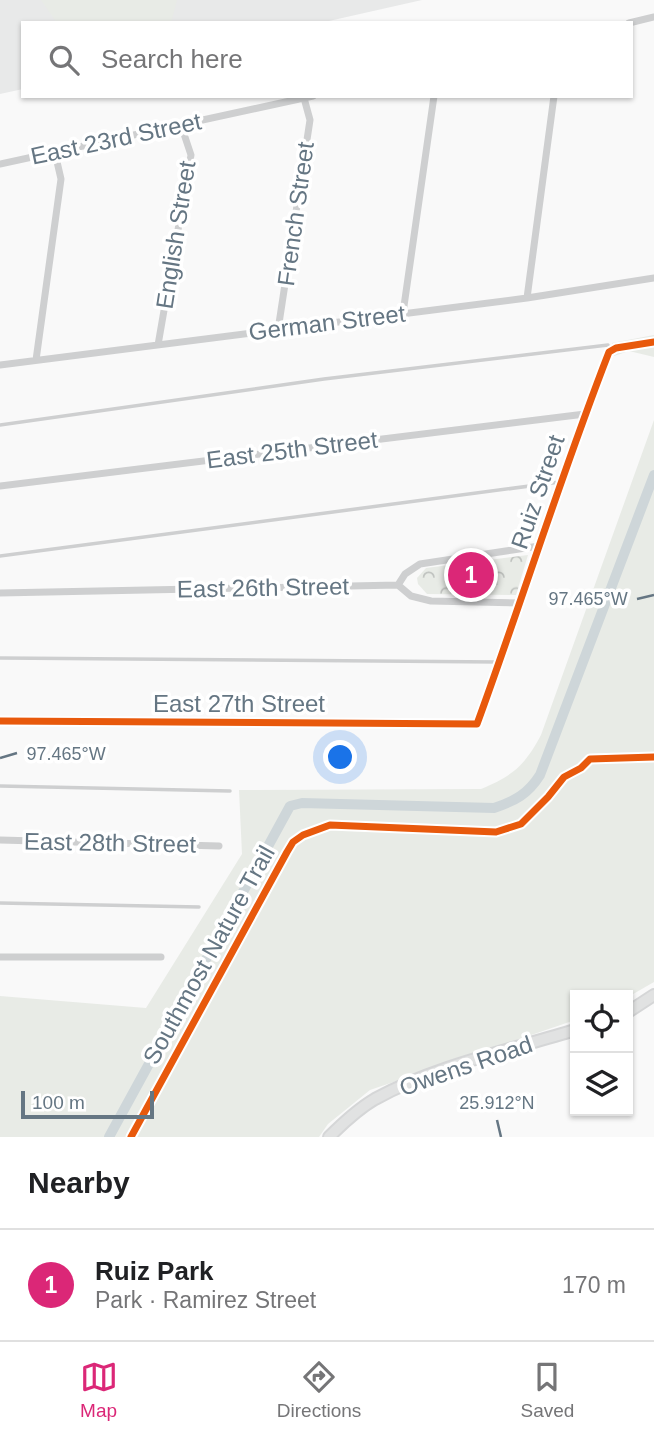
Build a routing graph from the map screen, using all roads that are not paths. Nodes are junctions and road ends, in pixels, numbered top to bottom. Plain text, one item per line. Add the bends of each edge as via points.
1 (654, 17) edge
2 (633, 22) edge
3 (304, 98) joint
4 (434, 98) edge
5 (554, 98) edge
6 (181, 125) junction
7 (55, 153) junction
8 (0, 164) edge
9 (654, 278) edge
10 (527, 298) junction
11 (403, 313) junction
12 (278, 330) junction
13 (158, 345) junction
14 (609, 352) joint
15 (36, 360) junction
16 (0, 365) edge
17 (585, 414) junction
18 (0, 425) edge
19 (561, 482) junction
20 (0, 486) edge
21 (539, 546) junction
22 (0, 556) edge
23 (398, 585) junction
24 (0, 593) edge
25 (521, 603) junction
26 (0, 658) edge
27 (499, 662) junction
28 (0, 721) edge
29 (477, 724) joint
30 (0, 786) edge
31 (230, 791) dead end
32 (0, 841) edge
33 (219, 846) dead end
34 (0, 903) edge
35 (199, 907) dead end
36 (0, 957) edge
37 (161, 957) dead end
38 (654, 995) edge
39 (633, 1009) edge
40 (570, 1032) edge
41 (329, 1137) edge

1 - 2 street
3 - 6 street, East 23rd Street
3 - 12 street, French Street via 310,120
4 - 11 street
5 - 10 street
6 - 7 street, East 23rd Street
6 - 13 street, English Street via 191,155
7 - 8 street, East 23rd Street
7 - 15 street via 61,179
9 - 10 street, German Street
10 - 11 street, German Street
11 - 12 street, German Street
12 - 13 street, German Street
13 - 15 street, German Street
14 - 17 street, Ruiz Street
14 - 18 lane via 608,345
15 - 16 street, German Street
17 - 19 street, Ruiz Street
17 - 20 street, East 25th Street
19 - 21 street, Ruiz Street
19 - 22 lane
21 - 23 street via 420,564
21 - 25 street, Ruiz Street
23 - 24 street, East 26th Street
23 - 25 street, East 26th Street via 411,596 431,601
25 - 27 street, Ruiz Street
26 - 27 lane
27 - 29 street, Ruiz Street
28 - 29 street, East 27th Street
30 - 31 lane
32 - 33 street, East 28th Street
34 - 35 lane
36 - 37 street
38 - 39 street
40 - 41 street, Owens Road via 400,1087 365,1106

